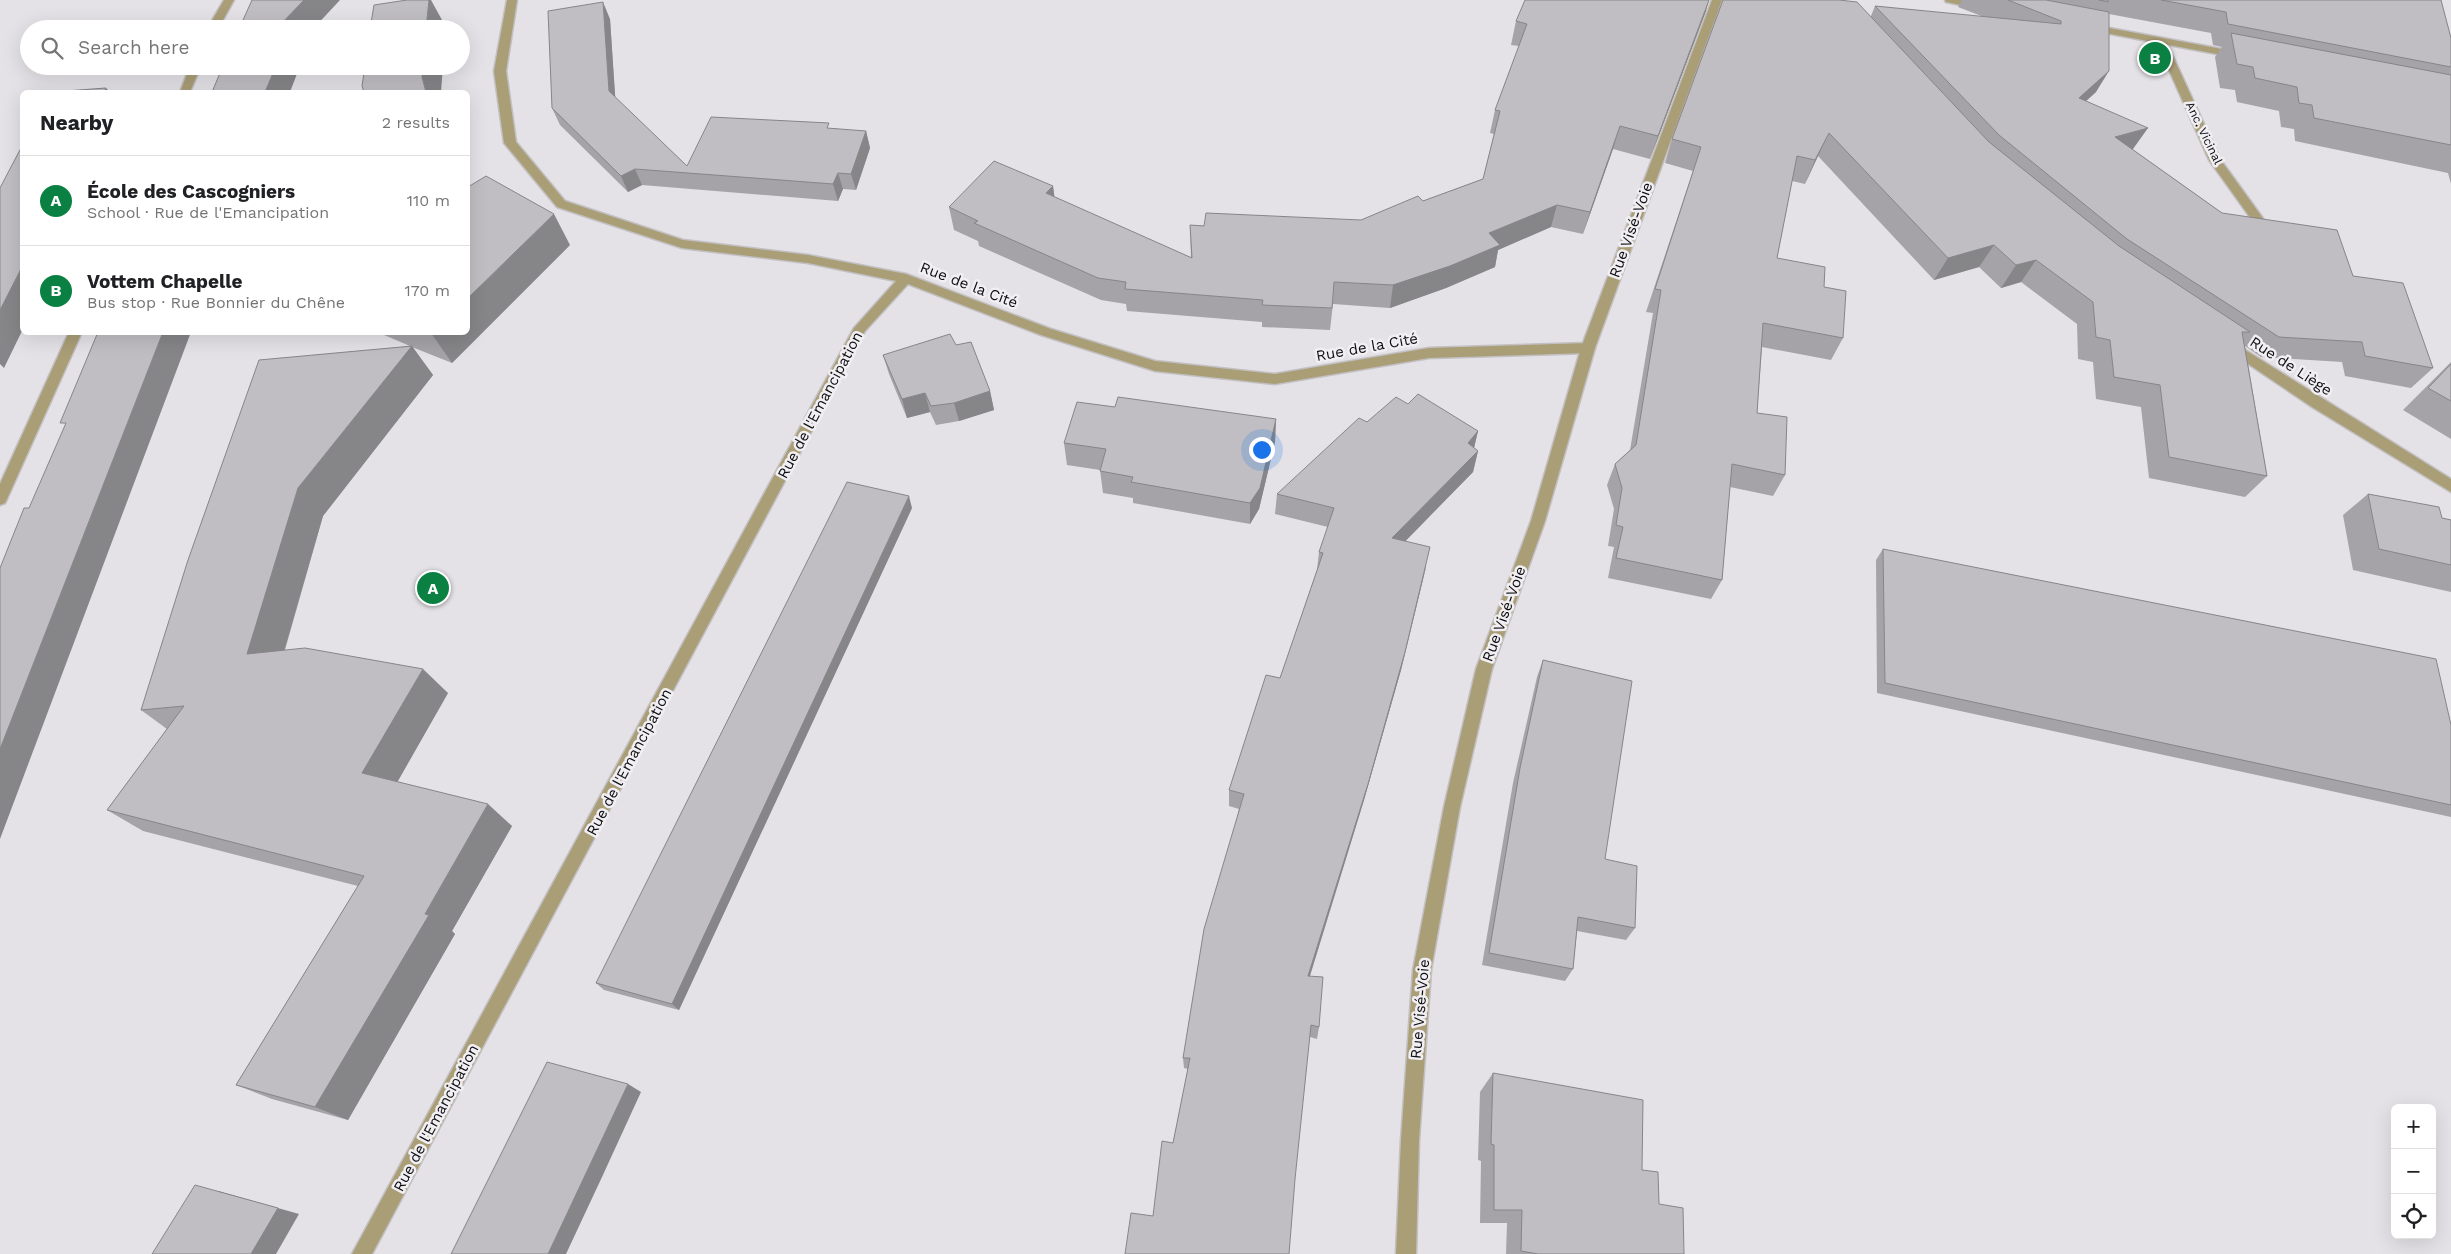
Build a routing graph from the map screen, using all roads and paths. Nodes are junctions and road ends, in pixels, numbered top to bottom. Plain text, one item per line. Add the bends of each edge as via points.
1 (228, 0) edge
2 (512, 0) edge
3 (1717, 0) edge
4 (1950, 0) edge
5 (1988, 7) dead end
6 (217, 20) edge
7 (2074, 24) edge
8 (2161, 40) junction
9 (2248, 57) edge
10 (192, 75) edge
11 (186, 90) edge
12 (2258, 220) edge
13 (906, 278) junction
14 (75, 335) edge
15 (2220, 339) edge
16 (1588, 348) junction
17 (2451, 486) edge
18 (0, 499) edge
19 (362, 1254) edge
20 (1406, 1254) edge

1 - 6 street
2 - 13 street, Rue de la Cité via 500,70 510,142 561,204 682,244 808,259
3 - 16 street, Rue Visé-Voie
4 - 5 street
7 - 8 street
8 - 9 street
8 - 12 street, Anc. Vicinal via 2215,160
10 - 11 street
13 - 16 street, Rue de la Cité via 1046,332 1154,366 1275,379 1429,353
13 - 19 street, Rue de l'Emancipation via 860,328
14 - 18 street
15 - 17 street, Rue de Liège
16 - 20 street, Rue Visé-Voie via 1538,520 1484,669 1452,807 1422,970

